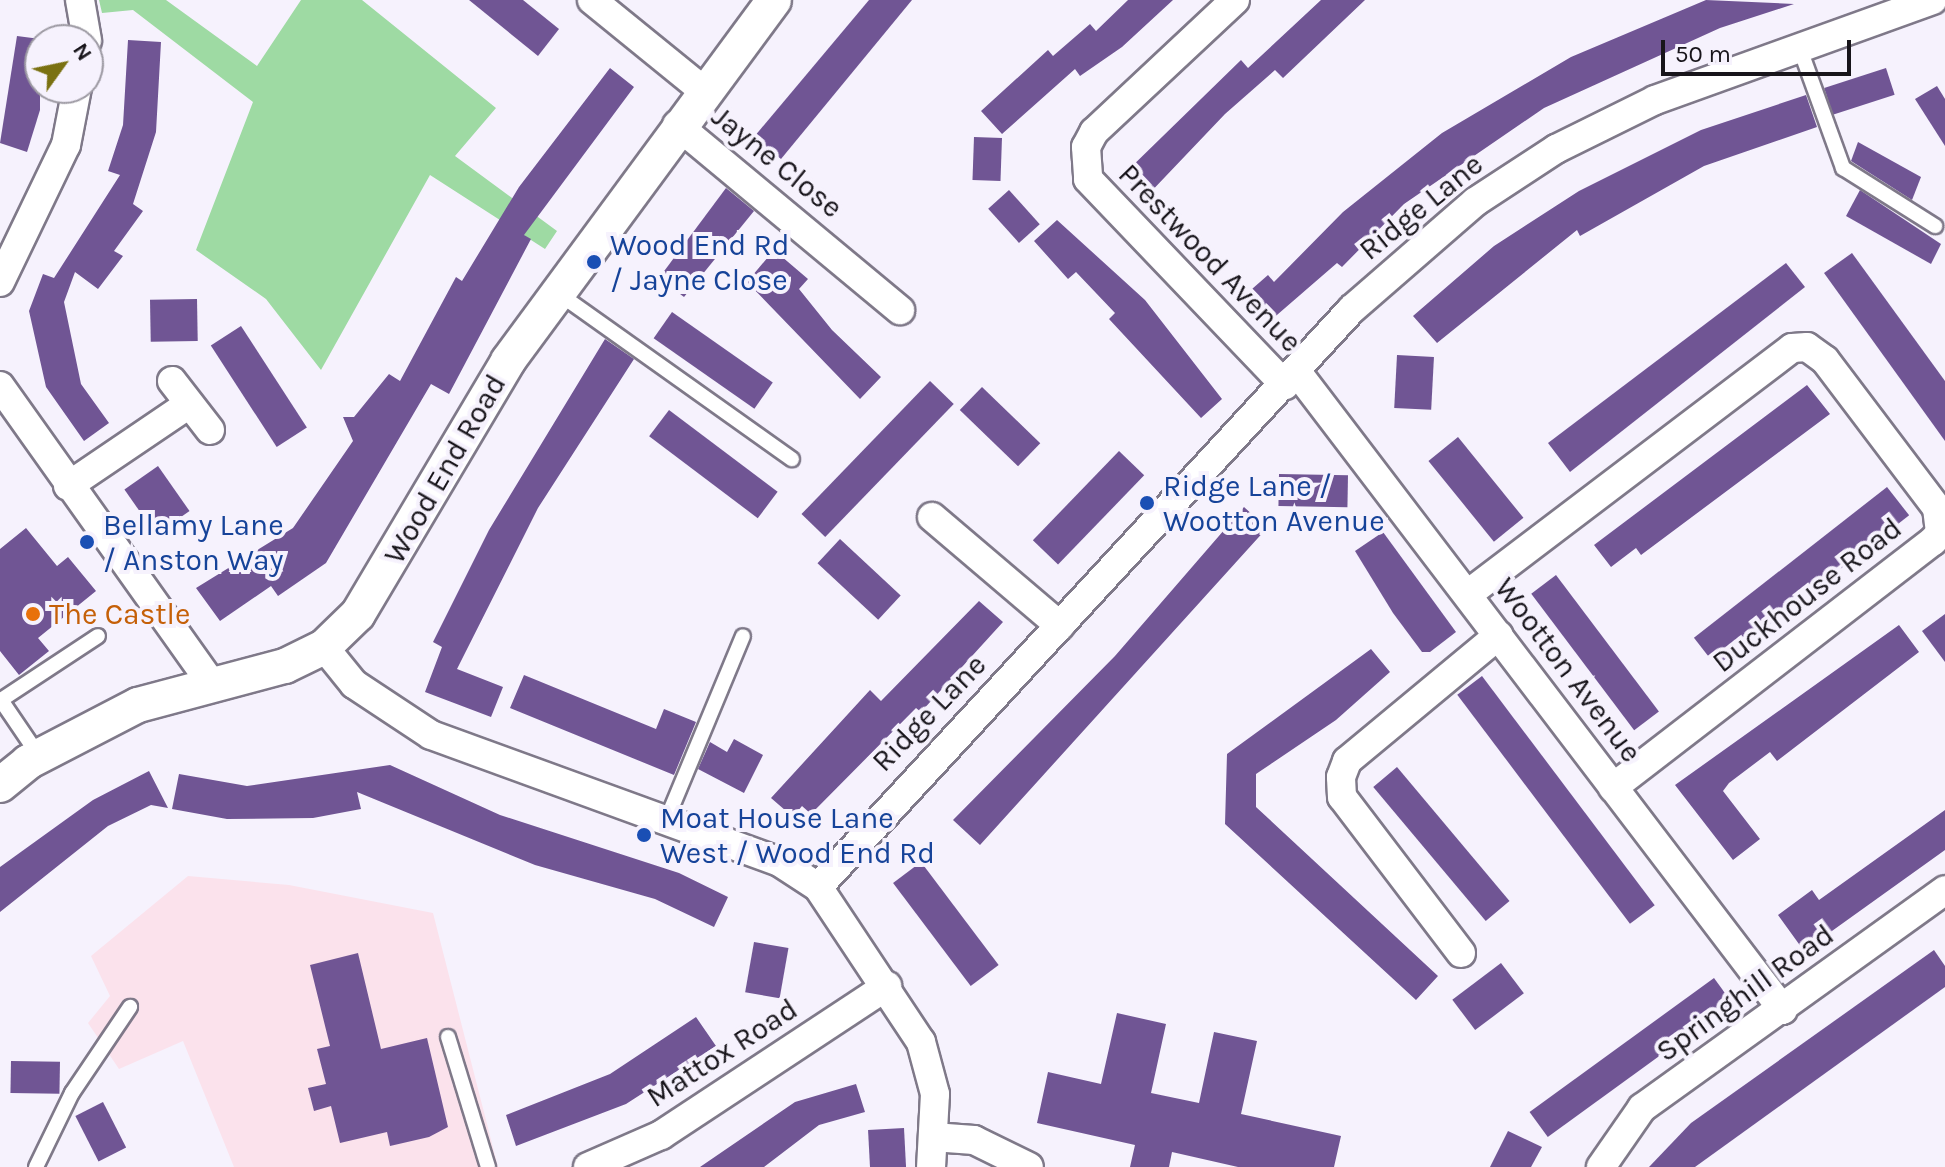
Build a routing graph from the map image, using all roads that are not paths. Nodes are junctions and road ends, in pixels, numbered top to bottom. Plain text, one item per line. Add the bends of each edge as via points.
1 (80, 0) edge
2 (592, 0) edge
3 (774, 0) edge
4 (1235, 0) edge
5 (1933, 0) edge
6 (84, 24) edge
7 (1800, 49) junction
8 (704, 91) junction
9 (74, 104) edge
10 (677, 125) junction
11 (1935, 226) dead end
12 (4, 268) edge
13 (557, 293) junction
14 (900, 310) dead end
15 (1291, 379) junction
16 (172, 381) dead end
17 (4, 402) edge
18 (189, 404) junction
19 (210, 430) dead end
20 (792, 459) dead end
21 (68, 486) junction
22 (932, 517) dead end
23 (1468, 594) junction
24 (1060, 626) junction
25 (1499, 635) junction
26 (98, 636) dead end
27 (743, 636) dead end
28 (324, 647) junction
29 (210, 682) junction
30 (39, 756) junction
31 (0, 785) edge
32 (1613, 787) junction
33 (666, 821) junction
34 (818, 887) junction
35 (1942, 898) edge
36 (1461, 953) dead end
37 (887, 986) junction
38 (130, 1007) dead end
39 (1783, 1010) junction
40 (448, 1037) dead end
41 (933, 1137) junction
42 (36, 1167) edge
43 (488, 1167) edge
44 (588, 1167) edge
45 (931, 1167) edge
46 (1029, 1167) edge
47 (1601, 1167) edge

1 - 6 street
2 - 8 street
3 - 8 street, Wood End Road
4 - 15 street, Prestwood Avenue via 1094,132 1086,147 1088,179
5 - 7 street, Ridge Lane
7 - 11 lane via 1843,168
7 - 15 street, Ridge Lane via 1655,100 1556,149 1423,245
8 - 10 street, Wood End Road
9 - 12 street via 66,145
10 - 13 street, Wood End Road
10 - 14 street, Jayne Close
13 - 20 lane
13 - 28 street, Wood End Road via 508,361 375,590
15 - 23 street, Wootton Avenue
15 - 24 street, Ridge Lane
16 - 18 street
17 - 21 street
18 - 19 street
18 - 21 street
21 - 29 street
22 - 24 street
23 - 25 street, Wootton Avenue
23 - 32 street, Duckhouse Road via 1792,348 1807,347 1825,360 1937,508 1940,533 1933,541
24 - 34 street, Ridge Lane
25 - 32 street, Wootton Avenue
25 - 36 street via 1347,761 1341,777 1342,797
26 - 30 lane via 1,700
27 - 33 lane
28 - 29 street, Wood End Road via 285,666
28 - 33 street via 354,684 431,735
29 - 30 street, Wood End Road via 138,705
30 - 31 street, Wood End Road
32 - 39 street, Wootton Avenue
33 - 34 street via 778,861
34 - 37 street
35 - 39 street, Springhill Road
37 - 41 street via 921,1042 935,1094
37 - 44 street, Mattox Road via 661,1135
38 - 42 lane via 72,1093
39 - 47 street, Springhill Road via 1642,1108
40 - 43 lane
41 - 45 street
41 - 46 street via 974,1140

